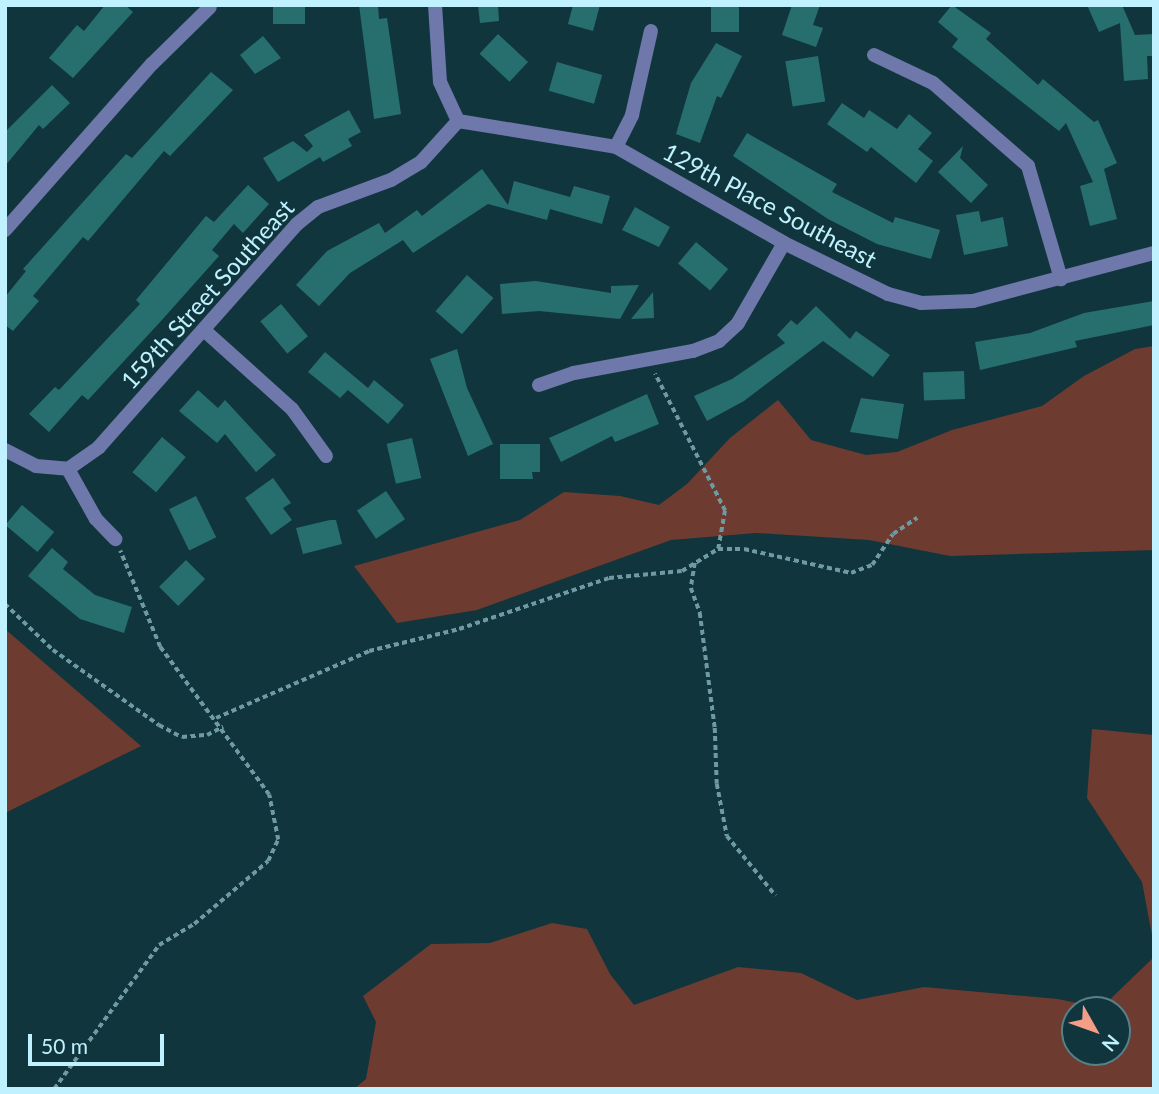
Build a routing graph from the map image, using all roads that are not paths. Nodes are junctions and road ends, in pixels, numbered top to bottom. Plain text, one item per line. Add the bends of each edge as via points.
1 (435, 5) edge
2 (210, 7) dead end
3 (651, 31) dead end
4 (874, 55) dead end
5 (458, 121) junction
6 (616, 147) junction
7 (5, 230) edge
8 (784, 243) junction
9 (1154, 253) edge
10 (1061, 279) junction
11 (205, 331) junction
12 (539, 385) dead end
13 (5, 450) edge
14 (326, 456) dead end
15 (68, 469) junction
16 (115, 539) road end

1 - 5 street via 440,82
2 - 7 street via 152,64
3 - 6 street via 632,115
4 - 10 street via 933,83 1028,166
5 - 6 street, 129th Place Southeast
5 - 11 street, 159th Street Southeast via 421,162 391,180 318,207 297,224
6 - 8 street, 129th Place Southeast
8 - 10 street, 129th Place Southeast via 888,294 921,303 973,301
8 - 12 street via 738,323 719,341 693,351 574,373
9 - 10 street, 129th Place Southeast
11 - 14 street via 292,409
11 - 15 street, 159th Street Southeast via 99,447
13 - 15 street via 36,466
15 - 16 street via 96,519

